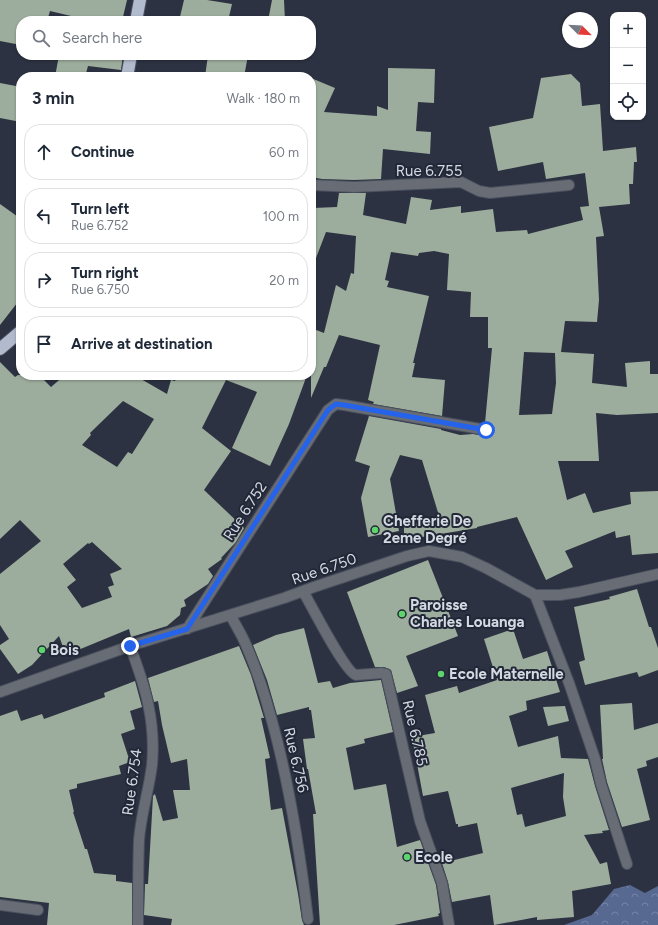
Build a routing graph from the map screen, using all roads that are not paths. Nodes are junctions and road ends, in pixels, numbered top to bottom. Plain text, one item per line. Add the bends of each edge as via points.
1 (140, 0) edge
2 (137, 16) edge
3 (130, 60) edge
4 (128, 72) edge
5 (316, 185) edge
6 (569, 185) dead end
7 (16, 336) edge
8 (0, 349) edge
9 (486, 430) dead end
10 (658, 574) edge
11 (303, 591) junction
12 (535, 595) junction
13 (231, 616) junction
14 (187, 629) junction
15 (130, 646) junction
16 (0, 692) edge
17 (627, 864) dead end
18 (0, 905) edge
19 (38, 910) dead end
20 (308, 919) dead end
21 (138, 925) edge
22 (449, 925) edge

1 - 2 highway
3 - 4 highway
5 - 6 street, Rue 6.755 via 354,187 461,182 479,191 490,193
7 - 8 highway
9 - 14 street, Rue 6.752 via 336,404 328,410
10 - 12 street, Rue 6.750 via 579,592
11 - 12 street, Rue 6.750 via 429,551 462,557
11 - 13 street, Rue 6.750
11 - 22 street, Rue 6.785 via 352,674 386,674 420,822 442,882
12 - 17 street via 595,759
13 - 14 street, Rue 6.750
13 - 20 street, Rue 6.756 via 246,645 274,731 297,839
14 - 15 street, Rue 6.750
15 - 16 street, Rue 6.750
15 - 21 street, Rue 6.754 via 150,707 153,743 152,764 139,838
18 - 19 street

